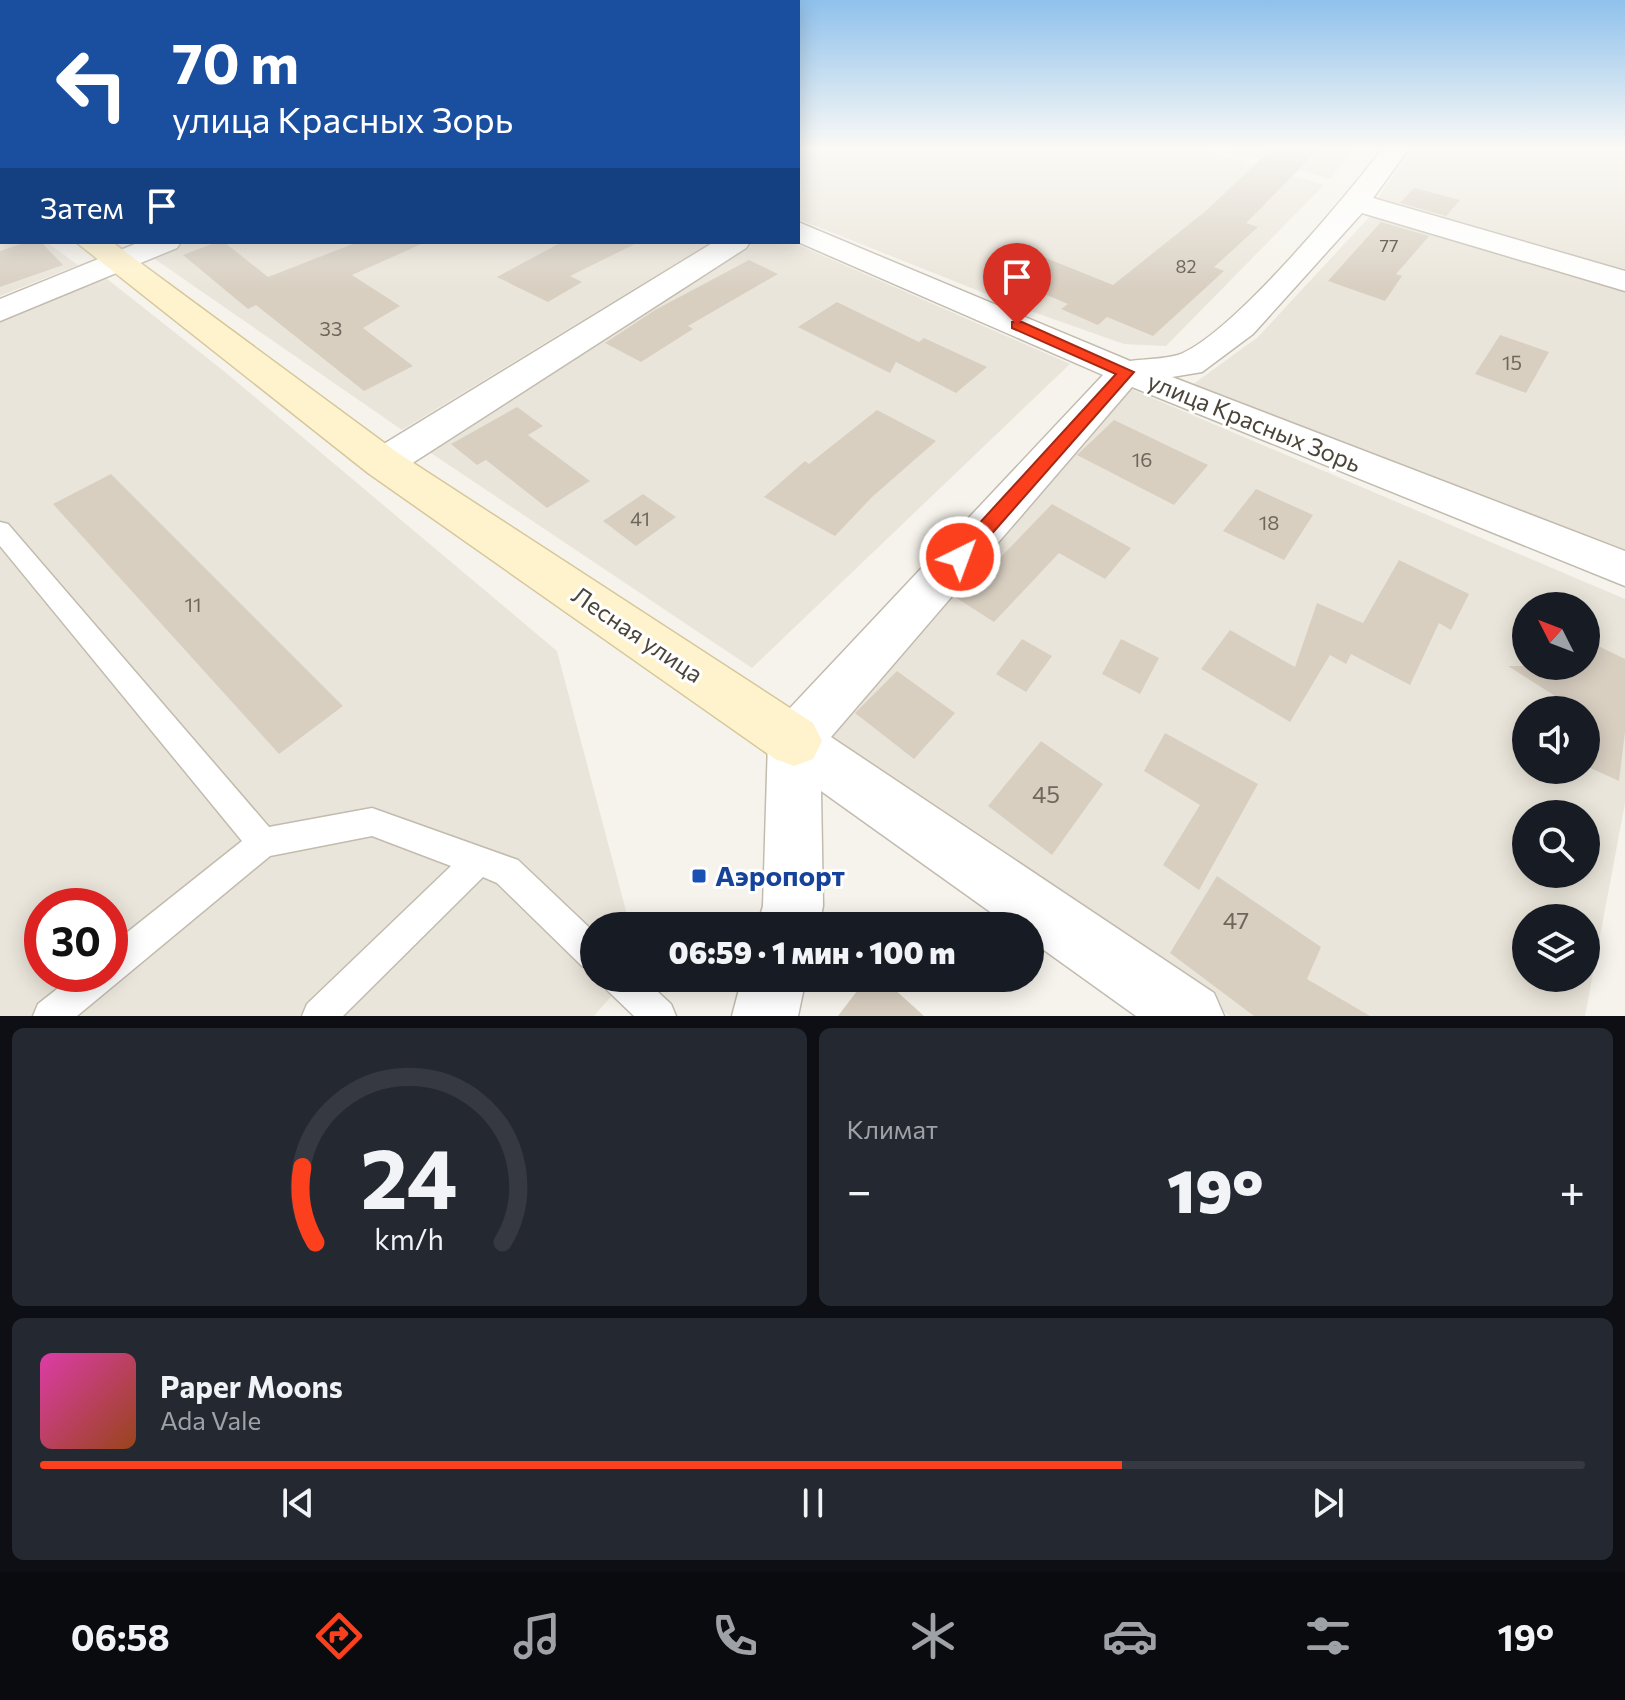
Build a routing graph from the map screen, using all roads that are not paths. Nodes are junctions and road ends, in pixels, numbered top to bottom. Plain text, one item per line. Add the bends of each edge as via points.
1 (1362, 194) edge
2 (1356, 202) junction
3 (800, 232) edge
4 (154, 244) edge
5 (732, 244) edge
6 (105, 252) edge
7 (1625, 281) edge
8 (0, 311) edge
9 (1126, 372) junction
10 (383, 463) junction
11 (0, 530) edge
12 (1625, 569) edge
13 (794, 741) junction
14 (263, 843) junction
15 (479, 860) junction
16 (792, 912) edge
17 (580, 941) edge
18 (128, 952) edge
19 (80, 992) edge
20 (634, 992) edge
21 (771, 992) edge
22 (50, 1016) edge
23 (319, 1016) edge
24 (659, 1016) edge
25 (765, 1016) edge
26 (1191, 1016) edge

1 - 2 street
2 - 7 street
2 - 9 street via 1241,327 1189,364
3 - 9 street, улица Красных Зорь
4 - 6 street
5 - 10 street
6 - 8 street
6 - 10 street, Лесная улица
9 - 12 street, улица Красных Зорь
9 - 13 street
10 - 13 street, Лесная улица
11 - 14 lane
13 - 16 street
13 - 26 street, Лесная улица
14 - 15 lane via 372,822
14 - 18 lane
15 - 17 lane via 507,871
15 - 23 lane
19 - 22 lane
20 - 24 lane
21 - 25 street

